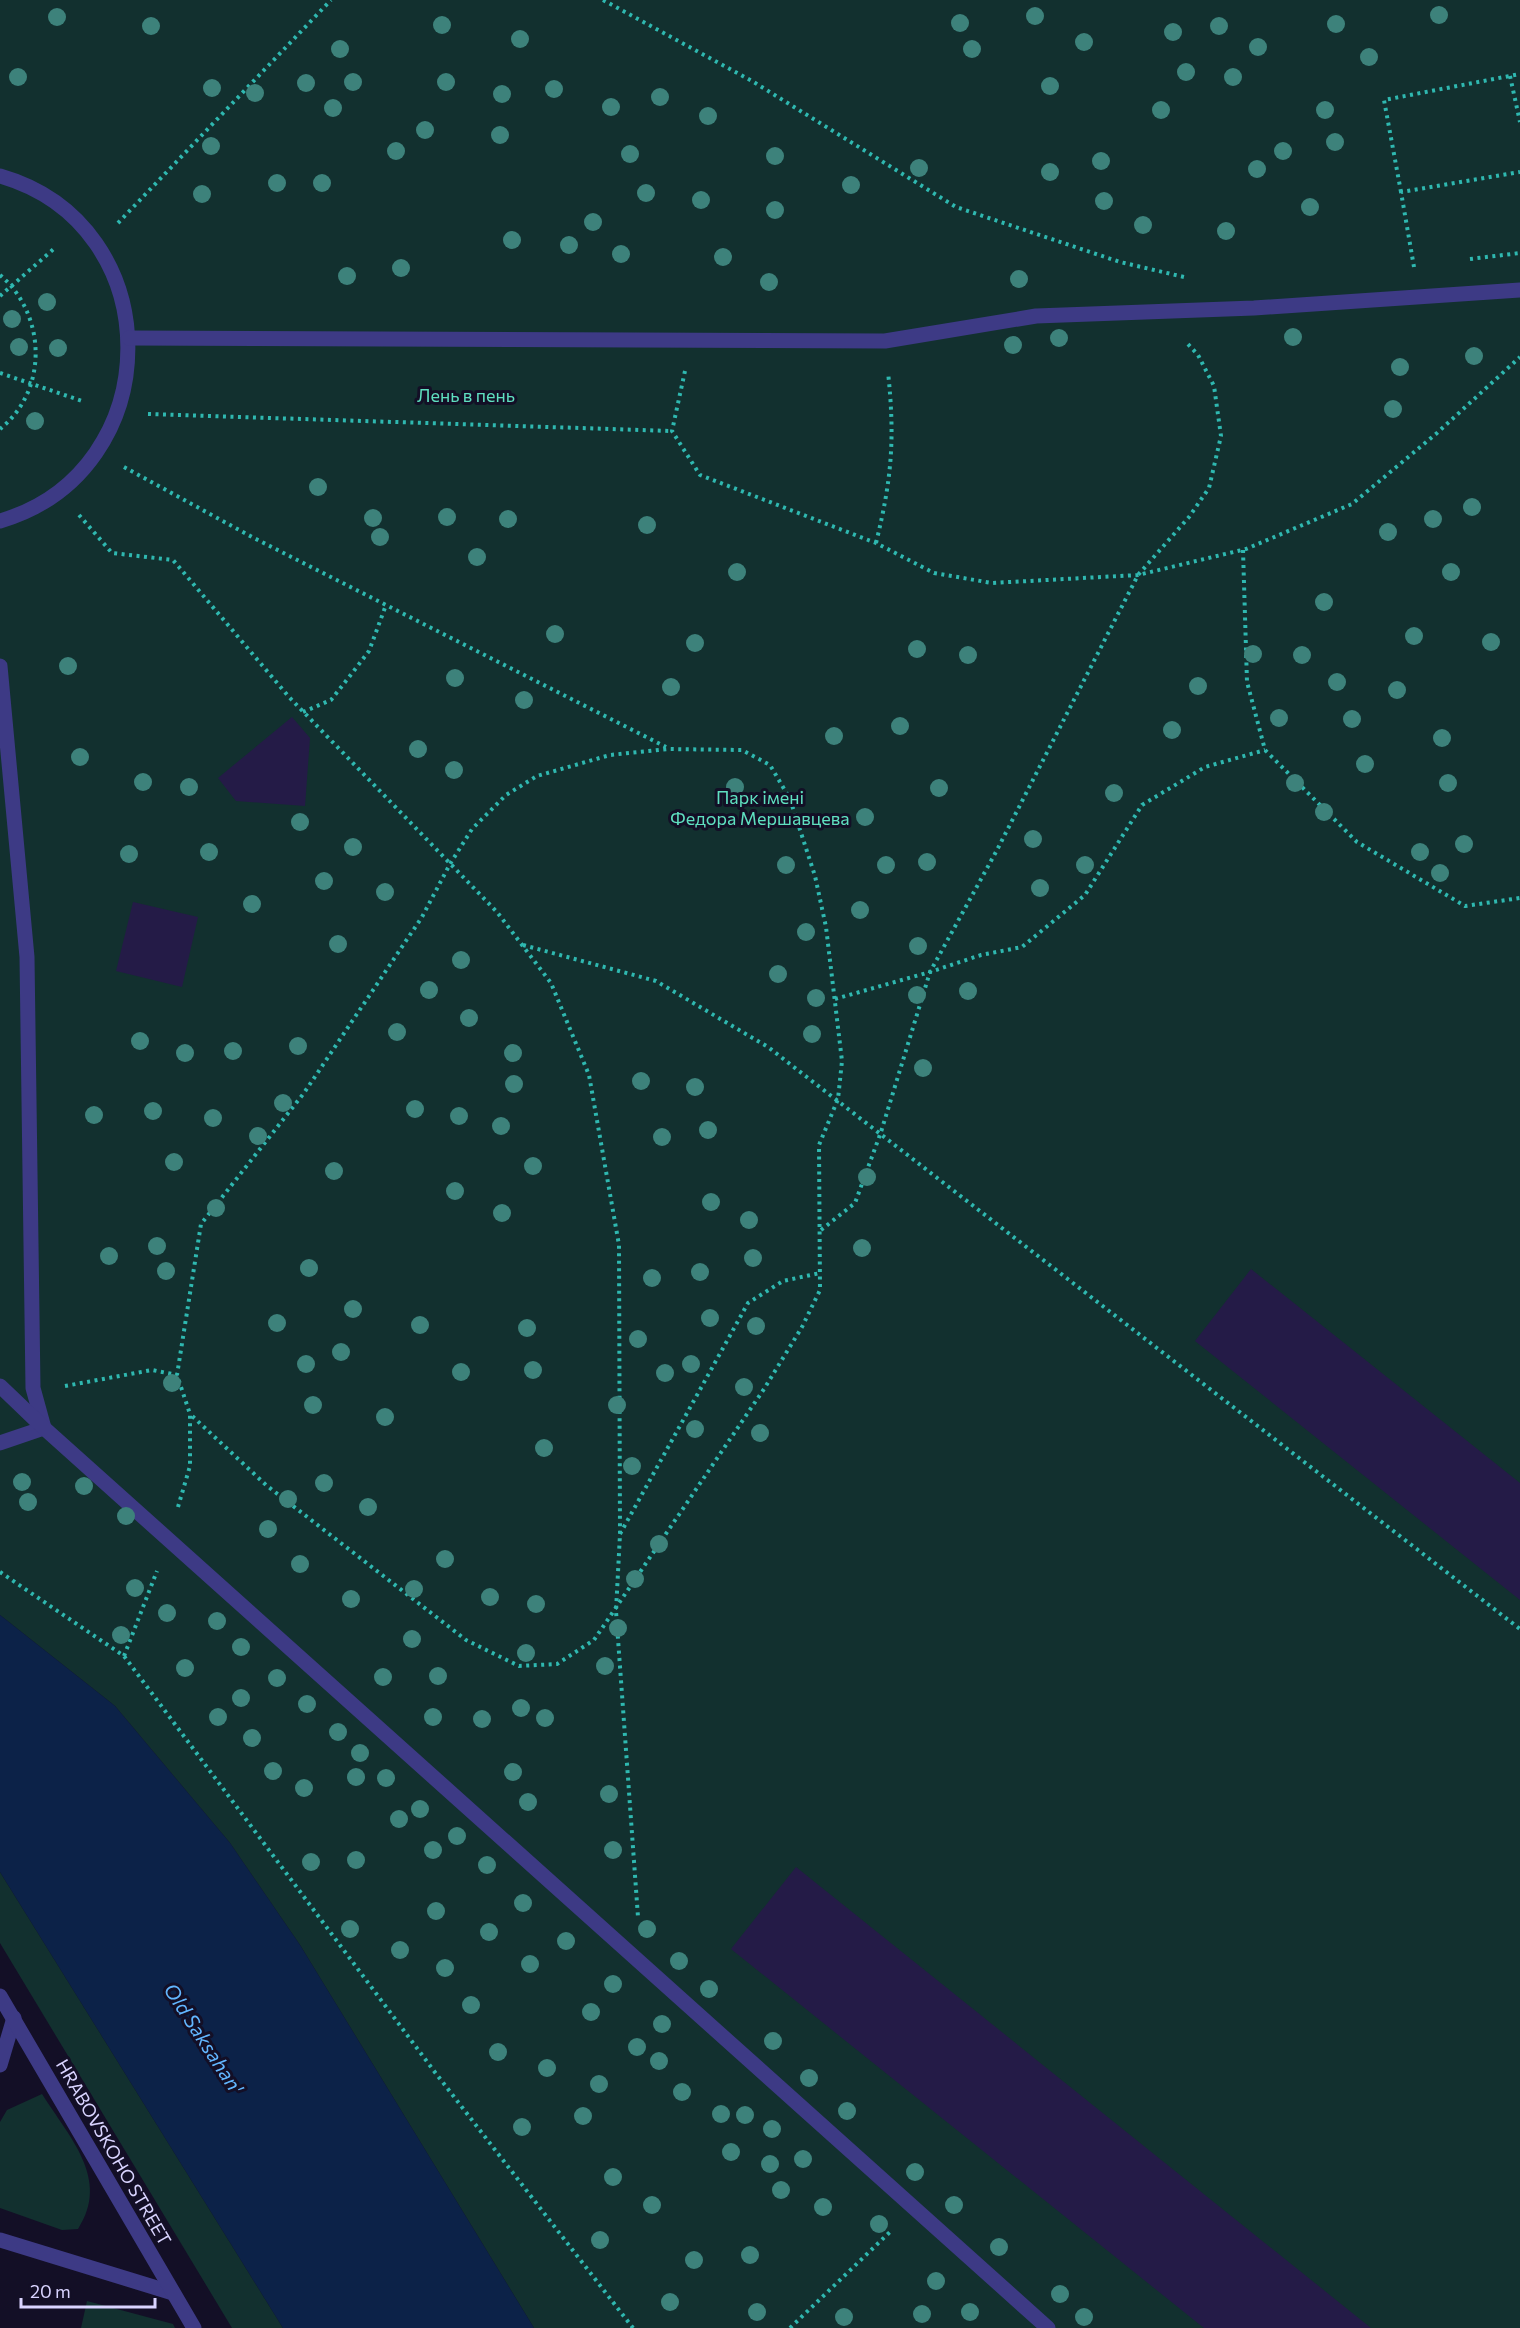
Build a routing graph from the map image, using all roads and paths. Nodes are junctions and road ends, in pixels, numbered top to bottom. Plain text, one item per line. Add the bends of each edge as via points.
1 (331, 0) edge
2 (603, 0) edge
3 (1520, 74) edge
4 (1510, 76) junction
5 (1520, 122) edge
6 (1520, 172) edge
7 (0, 176) edge
8 (1401, 192) junction
9 (81, 226) junction
10 (97, 245) junction
11 (0, 275) edge
12 (1187, 278) dead end
13 (12, 285) junction
14 (1520, 290) edge
15 (0, 296) edge
16 (1419, 297) junction
17 (1142, 312) junction
18 (129, 338) junction
19 (692, 340) junction
20 (885, 340) junction
21 (1520, 357) edge
22 (0, 373) edge
23 (32, 384) junction
24 (118, 413) junction
25 (0, 429) edge
26 (672, 431) junction
27 (97, 453) junction
28 (59, 492) junction
29 (0, 521) edge
30 (876, 543) junction
31 (1243, 550) junction
32 (1138, 575) junction
33 (386, 604) junction
34 (0, 666) edge
35 (303, 712) junction
36 (668, 748) junction
37 (1264, 750) junction
38 (450, 864) junction
39 (1520, 898) edge
40 (522, 945) junction
41 (930, 972) junction
42 (835, 999) junction
43 (838, 1099) junction
44 (881, 1132) junction
45 (820, 1231) junction
46 (820, 1273) junction
47 (0, 1386) edge
48 (33, 1388) junction
49 (190, 1414) dead end
50 (44, 1428) junction
51 (0, 1443) edge
52 (620, 1534) junction
53 (0, 1572) edge
54 (616, 1611) junction
55 (1520, 1629) edge
56 (641, 1964) junction
57 (0, 1996) edge
58 (14, 2018) junction
59 (0, 2065) edge
60 (913, 2207) junction
61 (0, 2240) edge
62 (173, 2293) junction
63 (194, 2328) edge
64 (633, 2328) edge
65 (790, 2328) edge
66 (1048, 2328) edge

1 - 10 path
2 - 12 path via 752,81 956,207 1120,262
3 - 4 path
4 - 5 path
4 - 8 path via 1384,100
6 - 8 path
7 - 9 street via 48,198
8 - 16 path
9 - 10 street
9 - 13 path
10 - 18 street via 119,290
11 - 13 path
13 - 15 path
13 - 23 path via 35,332 37,358
14 - 16 street
16 - 17 street
17 - 20 street via 1035,316
17 - 32 path via 1175,329 1198,355 1214,386 1221,436 1209,488
18 - 19 street
18 - 24 street via 125,389
19 - 20 street
19 - 26 path
20 - 30 path via 893,453
21 - 31 path via 1352,504
22 - 23 path
23 - 24 path
23 - 25 path via 20,407
24 - 26 path
24 - 27 street
26 - 30 path via 700,475
27 - 28 street
27 - 33 path
28 - 29 street
28 - 35 path via 112,553 173,560
30 - 32 path via 934,573 992,583
31 - 32 path
31 - 37 path via 1247,682
32 - 41 path
33 - 35 path via 369,651 353,672 331,700
33 - 36 path
34 - 48 street via 27,957
35 - 38 path
36 - 38 path via 610,754 537,776 506,795 472,828
36 - 42 path via 742,750 770,765 790,799 815,876
37 - 39 path via 1357,842 1464,906
37 - 41 path via 1205,767 1142,805 1085,895 1022,947 981,955
38 - 40 path via 497,912
38 - 48 path via 422,917 304,1093 201,1224 177,1375 152,1370
40 - 43 path via 656,981 768,1047
40 - 52 path via 550,983 589,1074 619,1245
41 - 42 path
41 - 44 path
42 - 43 path via 842,1061
43 - 44 path
43 - 45 path via 819,1145
44 - 45 path via 855,1203
44 - 55 path
45 - 46 path
46 - 52 path via 783,1281 748,1304
46 - 54 path via 820,1290 796,1337
47 - 50 street
48 - 50 street
49 - 54 path via 266,1485 466,1640 519,1666 557,1664 594,1640
50 - 51 street
50 - 56 street
52 - 54 path
53 - 64 path via 124,1656 434,2071
54 - 56 path
56 - 60 street
57 - 58 street, HRABOVSKOHO STREET
58 - 59 street
58 - 62 street, HRABOVSKOHO STREET
60 - 65 path
60 - 66 street
61 - 62 street
62 - 63 street, HRABOVSKOHO STREET

